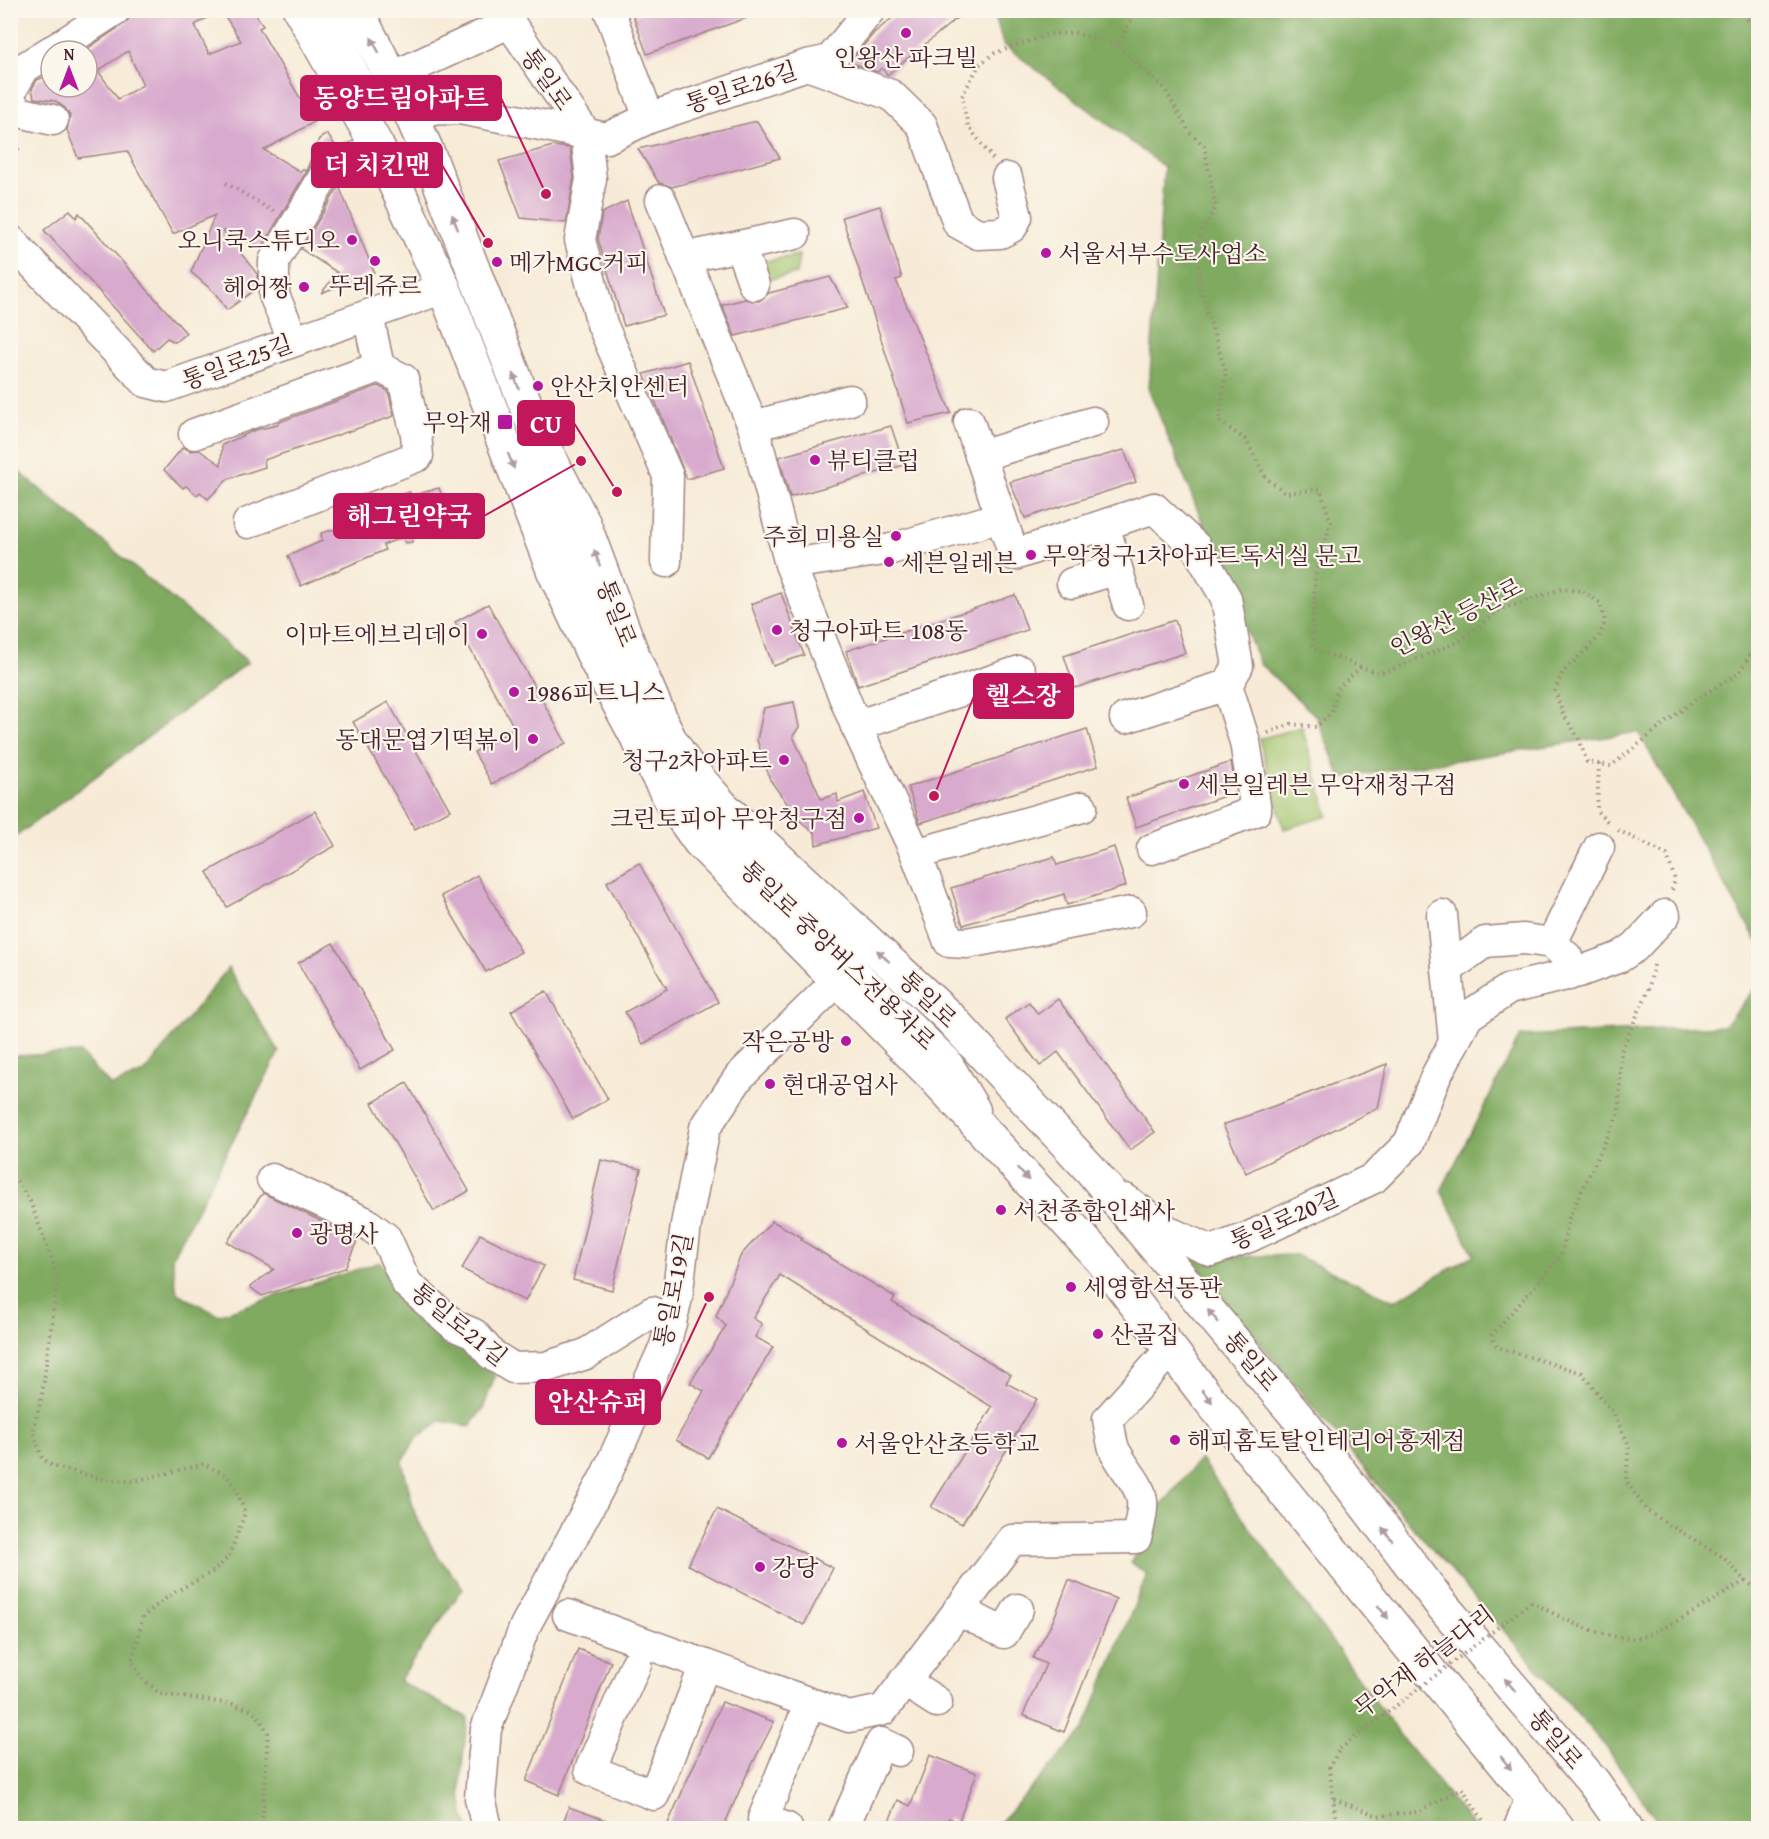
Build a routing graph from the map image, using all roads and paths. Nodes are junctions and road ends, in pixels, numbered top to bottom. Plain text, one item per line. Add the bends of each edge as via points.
1 (115, 10) edge
2 (300, 10) edge
3 (322, 10) edge
4 (609, 10) edge
5 (870, 10) edge
6 (1137, 10) edge
7 (1739, 10) edge
8 (359, 11) edge
9 (505, 17) edge
10 (1758, 31) edge
11 (70, 39) edge
12 (1117, 45) junction
13 (39, 59) edge
14 (807, 65) junction
15 (392, 77) junction
16 (10, 93) edge
17 (10, 100) edge
18 (409, 110) junction
19 (649, 117) junction
20 (53, 120) dead end
21 (586, 134) junction
22 (377, 146) junction
23 (1007, 178) joint
24 (226, 183) dead end
25 (661, 200) dead end
26 (294, 224) junction
27 (795, 234) dead end
28 (10, 240) edge
29 (740, 246) junction
30 (684, 258) junction
31 (476, 277) junction
32 (754, 285) dead end
33 (444, 288) junction
34 (368, 315) junction
35 (294, 341) junction
36 (379, 367) junction
37 (850, 400) dead end
38 (969, 422) dead end
39 (1093, 422) dead end
40 (753, 426) junction
41 (194, 434) dead end
42 (980, 456) junction
43 (1001, 517) junction
44 (248, 523) dead end
45 (1104, 525) junction
46 (666, 562) dead end
47 (790, 564) junction
48 (1117, 568) junction
49 (1072, 583) dead end
50 (1128, 605) dead end
51 (1758, 641) edge
52 (1361, 667) junction
53 (1020, 671) dead end
54 (1227, 685) junction
55 (1125, 718) dead end
56 (856, 726) junction
57 (1245, 742) junction
58 (1599, 764) junction
59 (673, 770) junction
60 (1082, 807) dead end
61 (1599, 847) dead end
62 (1152, 849) dead end
63 (916, 854) junction
64 (1131, 912) dead end
65 (1442, 915) dead end
66 (1665, 915) joint
67 (1552, 943) junction
68 (1655, 959) dead end
69 (1448, 970) junction
70 (1569, 975) junction
71 (837, 981) junction
72 (1454, 1042) junction
73 (978, 1049) junction
74 (999, 1149) junction
75 (10, 1171) edge
76 (272, 1179) dead end
77 (670, 1323) junction
78 (1171, 1349) junction
79 (1745, 1581) junction
80 (1758, 1589) edge
81 (1018, 1609) dead end
82 (958, 1610) junction
83 (568, 1616) dead end
84 (636, 1664) dead end
85 (705, 1665) junction
86 (904, 1681) junction
87 (937, 1702) dead end
88 (810, 1703) junction
89 (898, 1751) dead end
90 (1532, 1794) junction
91 (1334, 1799) junction
92 (262, 1828) edge
93 (487, 1828) edge
94 (787, 1828) edge
95 (843, 1828) edge
96 (1337, 1828) edge
97 (1488, 1828) edge
98 (1519, 1828) edge
99 (1557, 1828) edge
100 (1626, 1828) edge

1 - 11 street
2 - 22 main road, 통일로
3 - 33 street via 397,162
4 - 19 street
5 - 14 street via 830,60
6 - 12 path
7 - 10 path
15 -> 8 main road, 통일로
9 - 15 street, 통일로
9 - 21 street, 통일로
12 - 23 path via 1075,33 1050,34 995,53 979,65 962,96 968,126
12 - 52 path via 1164,88 1190,133 1203,146 1216,207 1197,240 1200,289 1226,373 1219,421 1246,440 1266,478 1286,493 1320,489 1331,522 1315,576 1312,648
13 - 16 street via 24,68
14 - 19 street, 통일로26길
14 - 23 street, 통일로26길 via 891,94 922,125 958,223 978,234 1000,233 1012,227 1017,217
15 - 18 main road, 통일로
17 - 20 street via 19,112
18 - 21 street, 통일로26길 via 460,109
31 -> 18 main road, 통일로
19 - 21 street, 통일로26길 via 607,138
21 - 46 street via 591,179 580,240 602,324 668,476
22 - 26 street via 326,173
22 - 33 main road, 통일로
24 - 26 path
25 - 30 street
26 - 35 street via 274,261 274,295
27 - 29 street
28 - 35 street, 통일로25길 via 146,382 166,387
29 - 30 street
29 - 32 street
30 - 40 street
31 - 33 main road
59 -> 31 main road, 통일로 via 669,738 632,653 584,524 537,434
33 - 34 street, 통일로25길
33 -> 59 main road, 통일로 via 554,572 622,713
34 - 35 street, 통일로25길
34 - 36 street
36 - 41 street
36 - 44 street via 403,379 418,456
37 - 40 street
38 - 42 street
39 - 42 street
40 - 47 street
42 - 43 street
43 - 45 street via 1014,555
43 - 47 street via 891,549
45 - 48 street
45 - 54 street via 1154,508 1196,547 1226,598 1238,666
47 - 56 street
48 - 49 street
48 - 50 street
51 - 58 path via 1739,673 1693,701 1611,766
52 - 57 path, 인왕산 등산로 via 1337,689 1332,712 1316,728 1291,724
52 - 58 path, 인왕산 등산로 via 1379,673 1391,670 1460,641 1501,609 1562,589 1584,591 1600,603 1605,622 1599,637 1562,673 1555,691 1587,762
53 - 56 street
54 - 55 street
54 - 57 street
56 - 63 street
57 - 62 street via 1256,811
58 - 66 path via 1598,811 1611,826 1667,855 1675,880
59 - 71 main road, 통일로 via 674,806 699,841
73 -> 59 main road, 통일로 via 950,1018 723,807
59 - 74 street, 통일로 중앙버스전용차로 via 765,885 946,1061
60 - 63 street
61 - 67 street
63 - 64 street via 949,942 967,943
65 - 69 street
66 - 70 street, 통일로20길 via 1620,957
67 - 69 street via 1524,939 1485,942
67 - 70 street via 1567,957
68 - 79 path via 1648,992 1621,1052 1619,1112 1569,1218 1561,1256 1491,1336 1497,1347 1582,1373 1613,1412 1629,1445 1626,1481 1647,1511 1724,1558
69 - 72 street
70 - 72 street, 통일로20길 via 1509,989 1468,1016
71 - 74 main road, 통일로 via 933,1076
71 - 77 street, 통일로19길 via 739,1077 705,1128
72 - 73 street, 통일로20길 via 1409,1143 1374,1178 1211,1251 1171,1233 1123,1198 990,1041
100 -> 73 main road, 통일로 via 1594,1783 1442,1604 1297,1417 1090,1168
74 -> 78 main road, 통일로 via 1101,1259
75 - 92 path via 30,1202 58,1276 42,1395 33,1432 42,1458 52,1466 107,1480 134,1480 204,1464 227,1476 236,1488 245,1513 229,1556 213,1571 173,1593 143,1616 132,1661 141,1677 160,1694 232,1704 258,1716 268,1733
76 - 77 street, 통일로21길 via 365,1222 386,1238 407,1284 455,1326 474,1334 491,1354 513,1368 546,1367 586,1354 652,1312
77 - 93 street, 통일로19길 via 665,1346 606,1475 540,1596 504,1678 486,1729 481,1767 480,1798
78 - 82 street via 1108,1419 1114,1449 1140,1487 1143,1513 1136,1538 1012,1540
78 -> 90 main road, 통일로
79 - 80 path
79 - 91 path, 무악재 하늘다리, bridge via 1672,1624 1632,1638 1585,1628 1531,1602 1340,1749 1329,1767
81 - 82 street via 1004,1633
82 - 86 street
83 - 85 street
84 - 85 street via 590,1770 654,1795
85 - 88 street
86 - 87 street
86 - 88 street via 883,1710 849,1717
88 - 94 street via 763,1819
89 - 95 street via 881,1743
90 - 98 street
90 - 99 main road, 통일로
91 - 96 path
91 - 97 path via 1378,1816 1419,1812 1462,1788

